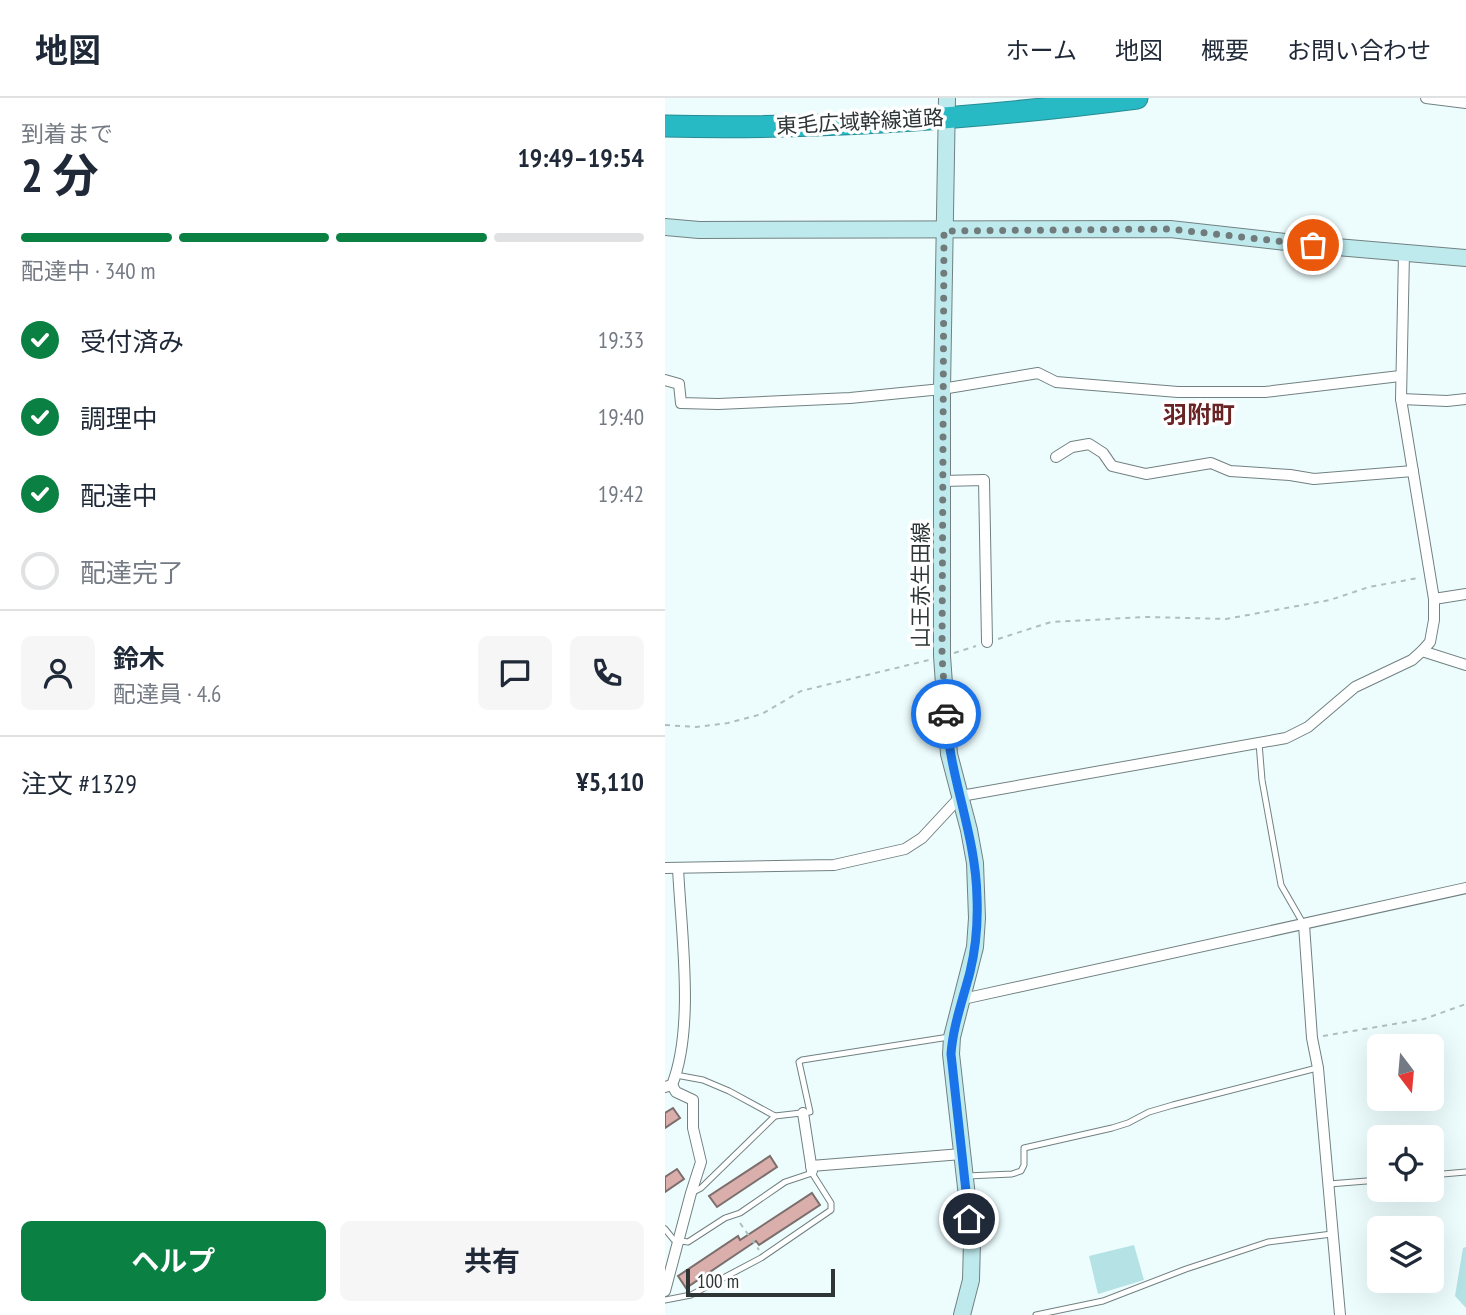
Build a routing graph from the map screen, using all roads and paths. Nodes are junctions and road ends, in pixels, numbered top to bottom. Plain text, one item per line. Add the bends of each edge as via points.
1 (1022, 98) edge
2 (1137, 98) edge
3 (1426, 98) edge
4 (1466, 103) edge
5 (947, 107) edge
6 (665, 114) edge
7 (665, 126) edge
8 (665, 228) edge
9 (944, 231) junction
10 (1403, 253) junction
11 (1466, 258) edge
12 (1400, 376) junction
13 (665, 380) edge
14 (942, 389) junction
15 (1401, 399) junction
16 (1466, 399) edge
17 (1056, 457) dead end
18 (1413, 471) junction
19 (942, 481) junction
20 (1429, 575) junction
21 (1466, 594) edge
22 (1434, 599) junction
23 (987, 642) junction
24 (1422, 651) junction
25 (942, 656) junction
26 (1466, 665) edge
27 (665, 725) edge
28 (1259, 742) junction
29 (961, 796) junction
30 (665, 868) edge
31 (678, 868) junction
32 (1466, 888) edge
33 (1304, 925) junction
34 (963, 999) junction
35 (1466, 1004) edge
36 (952, 1037) junction
37 (1312, 1038) junction
38 (1318, 1068) junction
39 (671, 1082) edge
40 (803, 1113) junction
41 (775, 1116) junction
42 (962, 1154) junction
43 (811, 1170) junction
44 (1466, 1172) edge
45 (1444, 1174) edge
46 (964, 1177) junction
47 (1367, 1181) edge
48 (1329, 1184) junction
49 (691, 1194) junction
50 (736, 1214) junction
51 (665, 1229) edge
52 (1333, 1234) junction
53 (678, 1242) junction
54 (763, 1256) junction
55 (665, 1291) edge
56 (665, 1300) edge
57 (962, 1315) edge
58 (1036, 1315) edge
59 (1340, 1315) edge

1 - 5 highway, 東毛広域幹線道路
2 - 5 highway, 東毛広域幹線道路
3 - 4 street
5 - 6 highway, 東毛広域幹線道路
5 - 7 highway, 東毛広域幹線道路 via 787,128
5 - 9 main road, 山王赤生田線
8 - 9 main road
9 - 10 main road via 1170,229
9 - 14 main road, 山王赤生田線
10 - 11 main road
10 - 12 street
12 - 14 street via 1292,390 1178,393 1056,382 1038,373
12 - 15 street
13 - 14 street via 679,384 681,403 850,398
14 - 19 main road, 山王赤生田線
15 - 16 street
15 - 18 street
17 - 18 street via 1089,444 1112,466 1146,474 1211,463 1230,471 1314,479
18 - 20 street
19 - 23 street via 984,480
19 - 25 main road, 山王赤生田線
20 - 22 street
20 - 23 path via 1226,619 1051,622
21 - 22 street
22 - 24 street via 1430,642
23 - 25 path
24 - 26 street
24 - 28 street via 1355,687 1308,727 1286,738
25 - 27 path via 801,691 762,714 739,720 696,727
25 - 29 main road, 山王赤生田線 via 949,754
28 - 29 street
28 - 33 lane via 1281,885
29 - 31 street via 922,838 905,849 834,865
29 - 34 main road, 山王赤生田線 via 977,895 975,947
30 - 31 street
31 - 39 street via 685,1017
32 - 33 street
33 - 34 street
33 - 37 street
34 - 36 main road, 山王赤生田線
35 - 37 path via 1424,1019
36 - 40 lane via 802,1060 810,1112
36 - 42 main road, 山王赤生田線 via 951,1074
37 - 38 street
38 - 46 lane via 1161,1108 1112,1128 1024,1148 1024,1165 1012,1174
38 - 48 street
39 - 41 lane via 703,1080
39 - 49 street via 675,1092 693,1100 693,1128 702,1162
40 - 41 lane
40 - 43 street
41 - 49 lane
42 - 43 street
42 - 46 main road, 山王赤生田線
43 - 50 lane
43 - 54 lane via 831,1210
44 - 45 lane
46 - 57 main road, 山王赤生田線 via 972,1258
47 - 48 lane
48 - 52 street
49 - 53 street
50 - 53 lane via 688,1242
50 - 54 path
51 - 53 lane
52 - 58 lane via 1268,1242 1103,1301
52 - 59 street
53 - 55 street
54 - 56 lane via 691,1295

